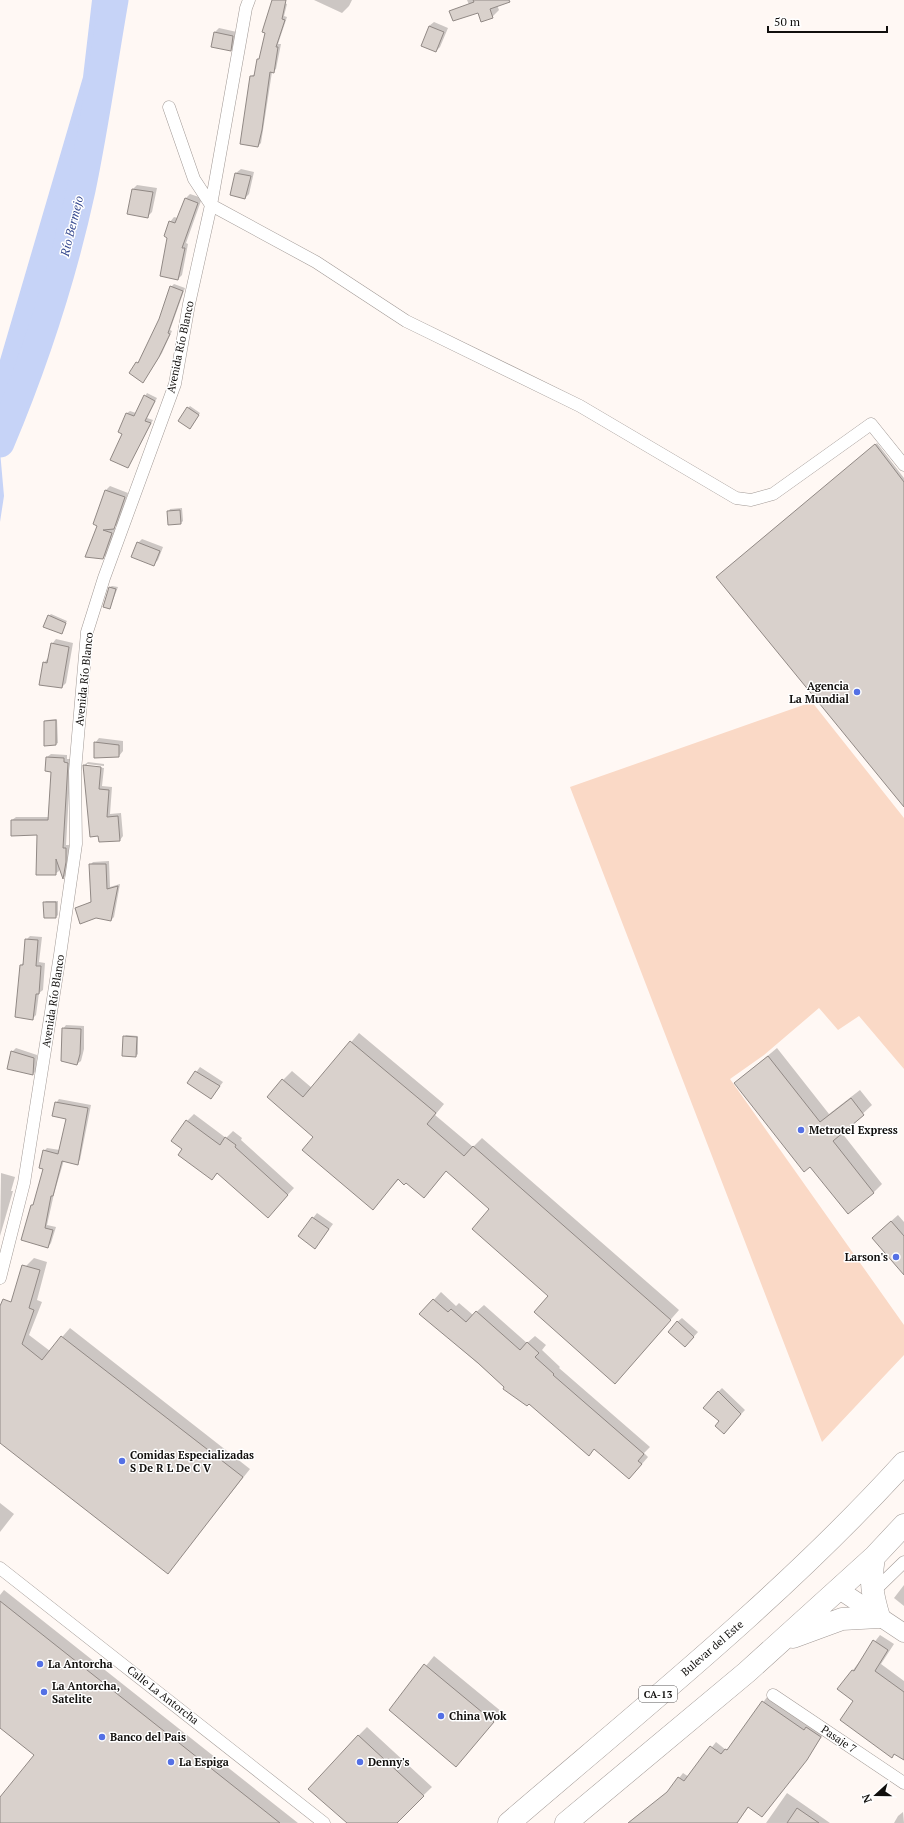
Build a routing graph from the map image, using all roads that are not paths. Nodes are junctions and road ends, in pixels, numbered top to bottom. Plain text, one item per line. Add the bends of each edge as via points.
1 (249, 0) edge
2 (169, 107) dead end
3 (211, 205) junction
4 (904, 465) edge
5 (0, 1278) edge
6 (904, 1463) edge
7 (904, 1525) edge
8 (874, 1557) junction
9 (904, 1562) edge
10 (0, 1568) edge
11 (838, 1589) junction
12 (872, 1593) junction
13 (879, 1617) junction
14 (904, 1633) edge
15 (779, 1643) junction
16 (773, 1695) dead end
17 (904, 1783) edge
18 (324, 1823) edge
19 (509, 1823) edge
20 (566, 1823) edge

1 - 3 street, Avenida Río Blanco
2 - 3 street via 194,179
3 - 4 street via 316,262 406,321 580,406 736,498 751,500 772,494 872,424
3 - 5 street, Avenida Río Blanco via 189,304 175,384 104,578 87,632 75,771 74,852 24,1183
6 - 19 highway, Bulevar del Este / CA-13 via 859,1513 763,1604
7 - 8 highway
8 - 11 highway
8 - 12 highway
9 - 12 street
10 - 18 street, Calle La Antorcha
11 - 13 street
11 - 15 highway
12 - 13 highway
13 - 14 street
13 - 15 highway via 842,1619 818,1626
15 - 20 highway
16 - 17 street, Pasaje 7

